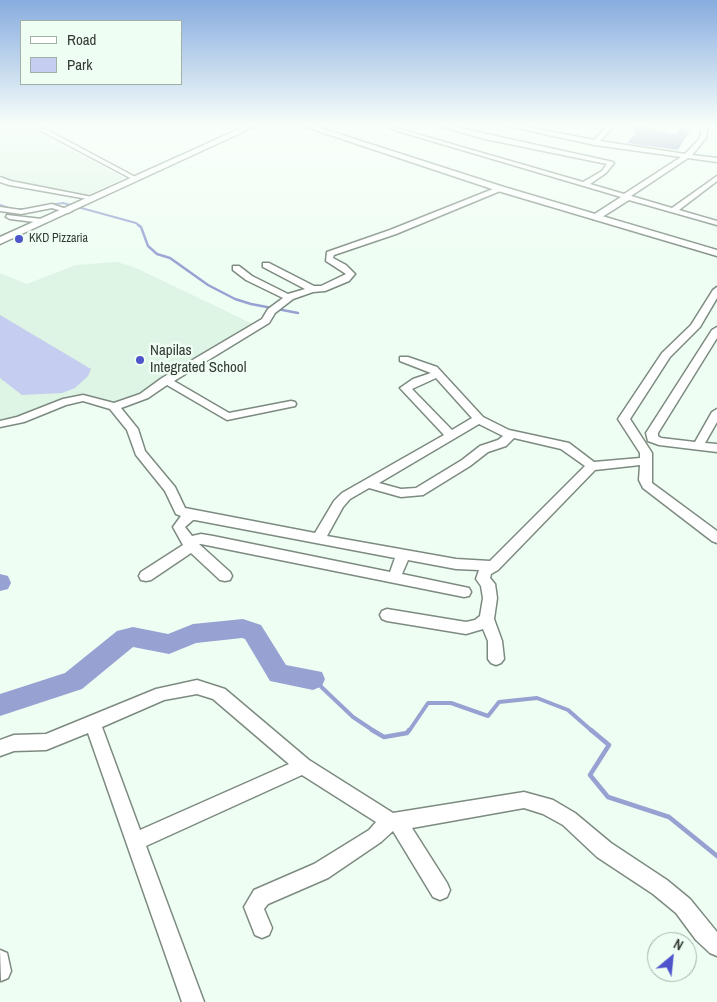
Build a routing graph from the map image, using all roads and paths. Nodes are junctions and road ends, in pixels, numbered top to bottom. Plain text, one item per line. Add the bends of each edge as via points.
1 (122, 172) edge
2 (152, 172) edge
3 (448, 172) edge
4 (538, 172) edge
5 (604, 172) edge
6 (663, 172) edge
7 (717, 178) edge
8 (136, 179) junction
9 (1, 181) edge
10 (583, 185) junction
11 (501, 189) junction
12 (625, 197) junction
13 (93, 198) junction
14 (73, 208) junction
15 (0, 209) edge
16 (672, 211) junction
17 (0, 215) edge
18 (596, 217) junction
19 (42, 221) junction
20 (717, 222) edge
21 (0, 242) edge
22 (717, 253) edge
23 (266, 265) dead end
24 (236, 268) dead end
25 (312, 288) junction
26 (717, 290) edge
27 (290, 297) junction
28 (717, 330) edge
29 (404, 359) dead end
30 (438, 374) junction
31 (166, 380) junction
32 (291, 404) dead end
33 (114, 406) junction
34 (717, 412) edge
35 (479, 419) junction
36 (0, 424) edge
37 (512, 434) junction
38 (450, 436) junction
39 (698, 446) junction
40 (717, 448) edge
41 (644, 452) junction
42 (592, 466) junction
43 (369, 484) junction
44 (192, 515) junction
45 (319, 538) junction
46 (717, 538) edge
47 (190, 544) junction
48 (403, 554) junction
49 (493, 566) junction
50 (146, 576) dead end
51 (226, 576) dead end
52 (394, 578) junction
53 (464, 592) dead end
54 (387, 615) dead end
55 (487, 619) junction
56 (496, 660) dead end
57 (93, 725) junction
58 (0, 748) edge
59 (303, 766) junction
60 (394, 822) junction
61 (135, 842) junction
62 (440, 890) dead end
63 (262, 928) dead end
64 (717, 946) edge
65 (193, 1002) edge

1 - 8 street
2 - 8 main road
3 - 11 main road
4 - 10 street
5 - 10 street
6 - 12 street
7 - 16 street
8 - 13 main road
9 - 13 street
10 - 12 street
11 - 18 main road
11 - 25 street via 330,254 328,259 351,274 322,289
12 - 16 street
12 - 18 street
13 - 14 main road
14 - 15 street via 52,206 21,212
14 - 19 main road
16 - 20 street
17 - 19 street
18 - 22 main road
19 - 21 main road
23 - 25 street
24 - 27 street via 271,290
25 - 27 street
26 - 41 street via 695,328 666,355 624,419
27 - 31 street via 271,310 266,321
28 - 39 street via 652,433 652,438 659,442
29 - 30 street via 426,365
30 - 35 street
30 - 38 street via 405,388
31 - 32 street via 227,417
31 - 33 street via 144,396
33 - 36 street via 83,398
33 - 44 street via 132,429 140,452 171,490 180,511
34 - 39 street
35 - 37 street
35 - 38 street
37 - 42 street via 565,446
37 - 43 street via 419,492 401,494
38 - 43 street
39 - 40 street
41 - 42 street
41 - 46 street via 647,485
42 - 49 street
43 - 45 street via 338,504
44 - 45 street
44 - 47 street via 179,527
45 - 48 street
47 - 50 street
47 - 51 street
47 - 52 street via 201,539 213,541
48 - 49 street via 456,564
48 - 52 street
49 - 55 street via 485,571 483,579 488,584 490,598
52 - 53 street
54 - 55 street via 466,628
55 - 56 street via 495,641
57 - 58 street via 46,742 21,742
57 - 59 street via 146,699 197,687 226,699
57 - 61 street
59 - 60 street
59 - 61 street
60 - 62 street
60 - 63 street via 321,870 261,897 254,907
60 - 64 street via 524,800 548,806 569,818 604,850 683,906
61 - 65 street

